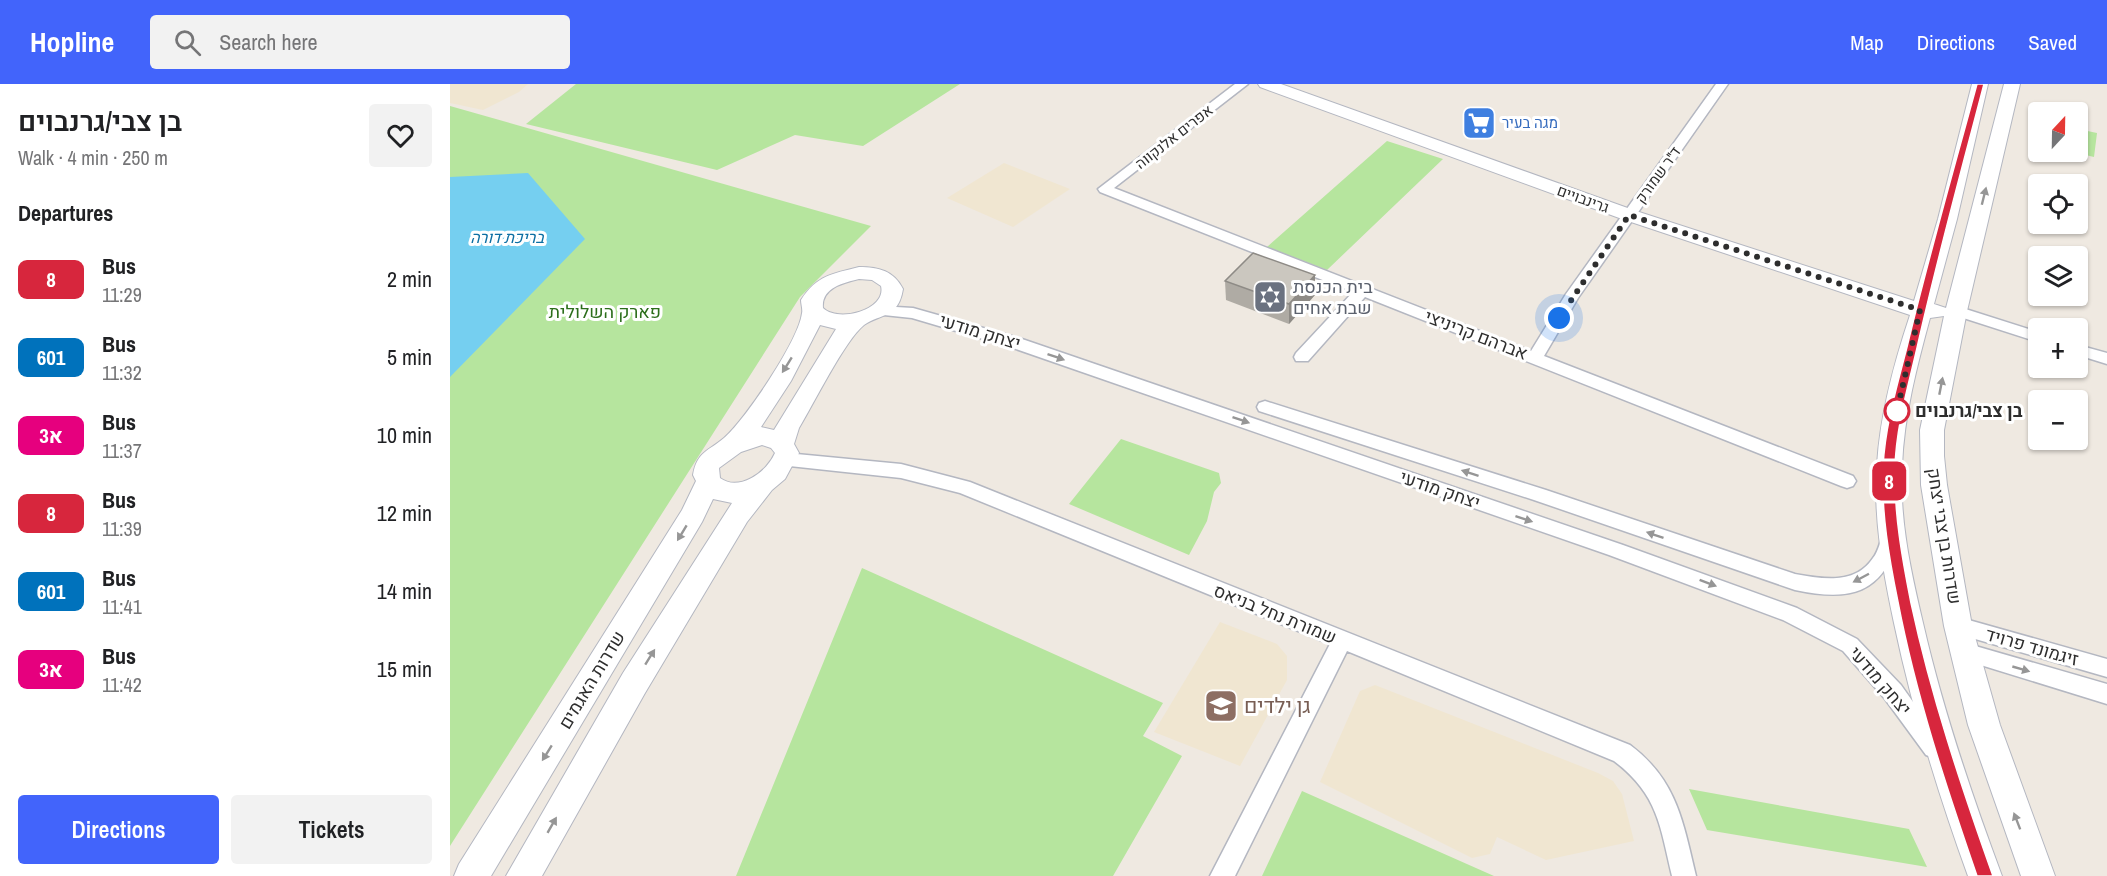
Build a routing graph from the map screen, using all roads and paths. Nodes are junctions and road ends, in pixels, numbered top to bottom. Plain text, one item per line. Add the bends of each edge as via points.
1 (1242, 84) edge
2 (1266, 84) edge
3 (1291, 84) edge
4 (1722, 84) edge
5 (1980, 84) edge
6 (2012, 84) edge
7 (1105, 189) joint
8 (1632, 211) junction
9 (1363, 290) junction
10 (1923, 305) junction
11 (879, 311) junction
12 (1956, 311) junction
13 (813, 313) junction
14 (857, 320) junction
15 (2028, 334) edge
16 (2088, 353) edge
17 (1302, 357) dead end
18 (1535, 358) junction
19 (2107, 359) edge
20 (1265, 407) dead end
21 (734, 443) junction
22 (784, 452) junction
23 (709, 481) junction
24 (1847, 481) dead end
25 (762, 485) junction
26 (1532, 493) junction
27 (1490, 508) junction
28 (1893, 532) junction
29 (1958, 626) junction
30 (1342, 641) junction
31 (1965, 652) junction
32 (2107, 668) edge
33 (2107, 694) edge
34 (1946, 762) junction
35 (471, 876) edge
36 (523, 876) edge
37 (1222, 876) edge
38 (1684, 876) edge
39 (1985, 876) edge
40 (2038, 876) edge

1 - 7 street, אפרים אלנקווה
2 - 8 street, גרינבויים
3 - 8 street, גרינבויים
4 - 8 street, ד"ר שמורק
5 - 10 street
12 -> 6 street, שדרות בן צבי יצחק
7 - 9 street, אברהם קריניצי
8 - 10 street, גרינבויים
8 - 18 street, ד"ר שמורק via 1570,297
9 - 17 street
9 - 18 street, אברהם קריניצי
10 - 12 street, גרינבויים
10 - 28 street via 1893,434 1889,466
11 - 13 street via 893,295 893,287 881,276 859,273 835,278 818,289 810,303
11 - 14 street
11 -> 27 street, יצחק מודעי via 914,313 997,337
12 - 15 street
29 -> 12 street, שדרות בן צבי יצחק via 1932,456 1932,430
13 - 14 street via 825,321
13 -> 21 street via 794,355 750,426
14 - 22 street via 844,334 792,418
16 - 19 street
18 - 24 street, אברהם קריניצי
26 -> 20 street, יצחק מודעי
21 - 22 street via 762,436 772,438
21 - 23 street via 708,466
22 - 25 street via 778,473
22 - 30 street, שמורת נחל בניאס via 901,471 964,487
23 - 25 street via 728,492
23 -> 35 street, שדרות האגמים via 687,525
36 -> 25 street, שדרות האגמים via 634,682 738,515
26 - 27 street
28 -> 26 street, יצחק מודעי via 1881,563 1867,576 1830,588 1782,579
27 -> 34 street, יצחק מודעי via 1790,614 1850,645 1893,692
28 - 34 street via 1914,648
29 - 31 street, שדרות בן צבי יצחק
29 - 32 street, זיגמונד פרויד
30 - 37 street
30 - 38 street, שמורת נחל בניאס via 1622,753 1646,772 1658,790
31 -> 33 street, זיגמונד פרויד
40 -> 31 street, שדרות בן צבי יצחק via 1984,725
34 - 39 street

